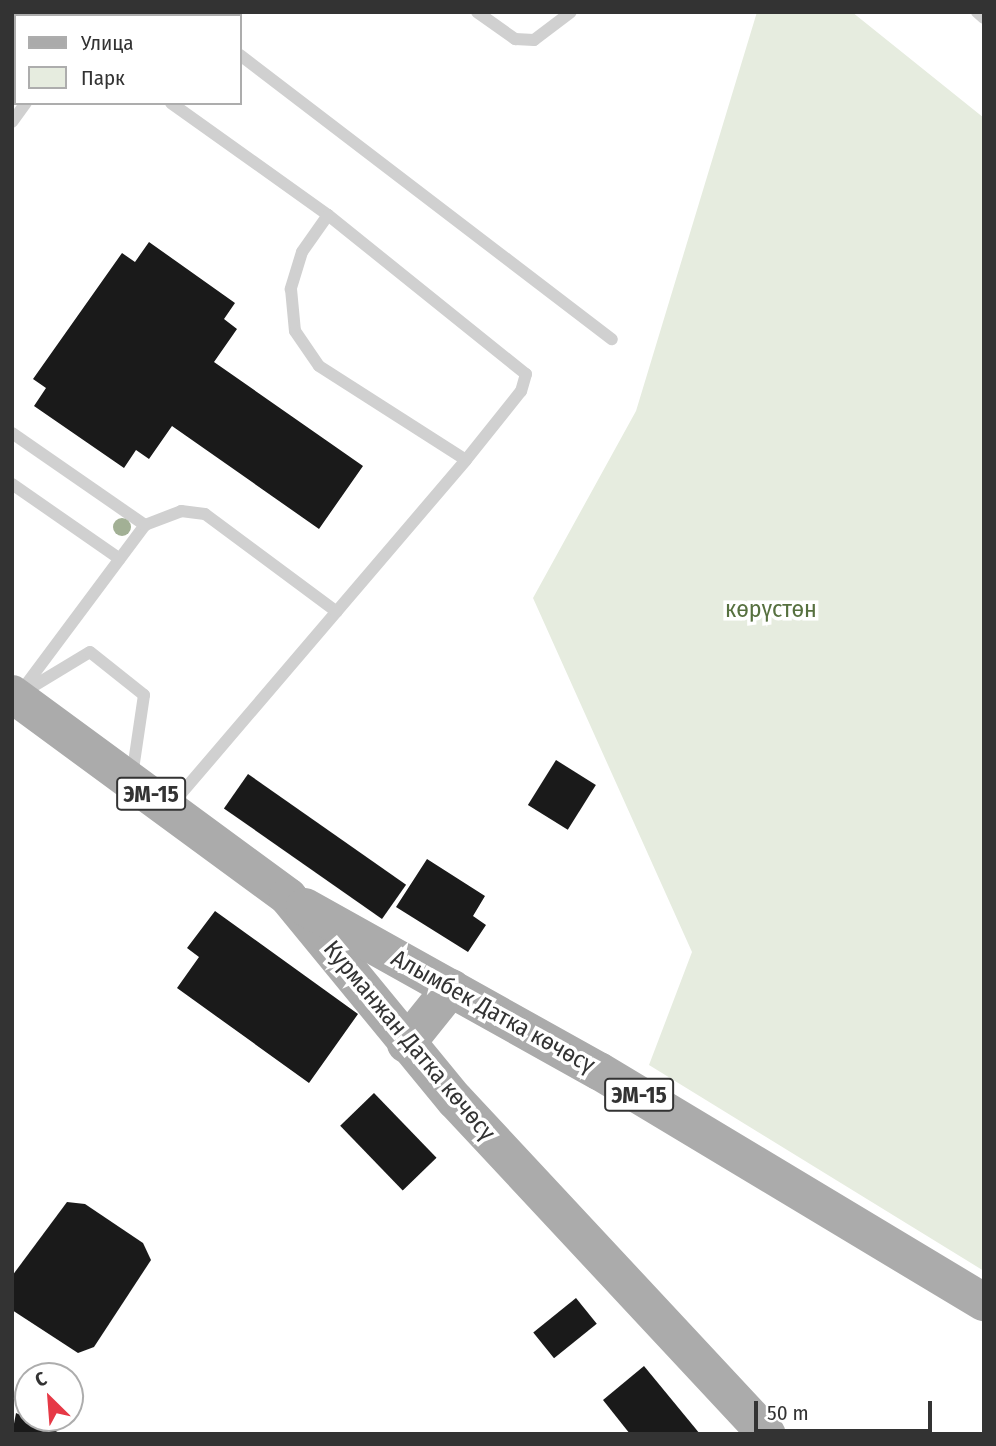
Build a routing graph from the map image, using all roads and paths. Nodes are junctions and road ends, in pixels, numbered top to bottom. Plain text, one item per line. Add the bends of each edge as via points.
1 (477, 12) edge
2 (571, 12) edge
3 (977, 12) edge
4 (984, 18) edge
5 (242, 57) edge
6 (25, 105) edge
7 (174, 105) edge
8 (12, 122) edge
9 (328, 215) junction
10 (612, 339) dead end
11 (12, 433) edge
12 (467, 460) junction
13 (12, 484) edge
14 (145, 526) junction
15 (120, 559) junction
16 (337, 612) junction
17 (14, 696) edge
18 (132, 780) junction
19 (169, 807) junction
20 (288, 897) junction
21 (451, 988) junction
22 (406, 1044) junction
23 (984, 1302) edge
24 (767, 1434) edge

1 - 2 lane via 515,39 534,40
3 - 4 lane
5 - 10 lane
6 - 8 lane
7 - 9 lane
9 - 12 lane via 302,252 291,289 295,331 319,366
9 - 12 lane via 526,374 521,391
11 - 14 lane
12 - 16 lane
13 - 15 lane
14 - 15 lane
14 - 16 lane via 181,511 205,514
15 - 17 lane
16 - 19 lane
17 - 18 main road, Курманжан Датка көчөсү / ЭМ-15
17 - 18 lane via 90,652 144,695
18 - 19 main road, Курманжан Датка көчөсү / ЭМ-15
19 - 20 main road, Курманжан Датка көчөсү / ЭМ-15
20 - 21 main road, Алымбек Датка көчөсү / ЭМ-15
20 - 22 main road, Курманжан Датка көчөсү / ЭМ-15
21 - 22 main road
21 - 23 main road, Алымбек Датка көчөсү / ЭМ-15
22 - 24 main road, Курманжан Датка көчөсү / ЭМ-15

